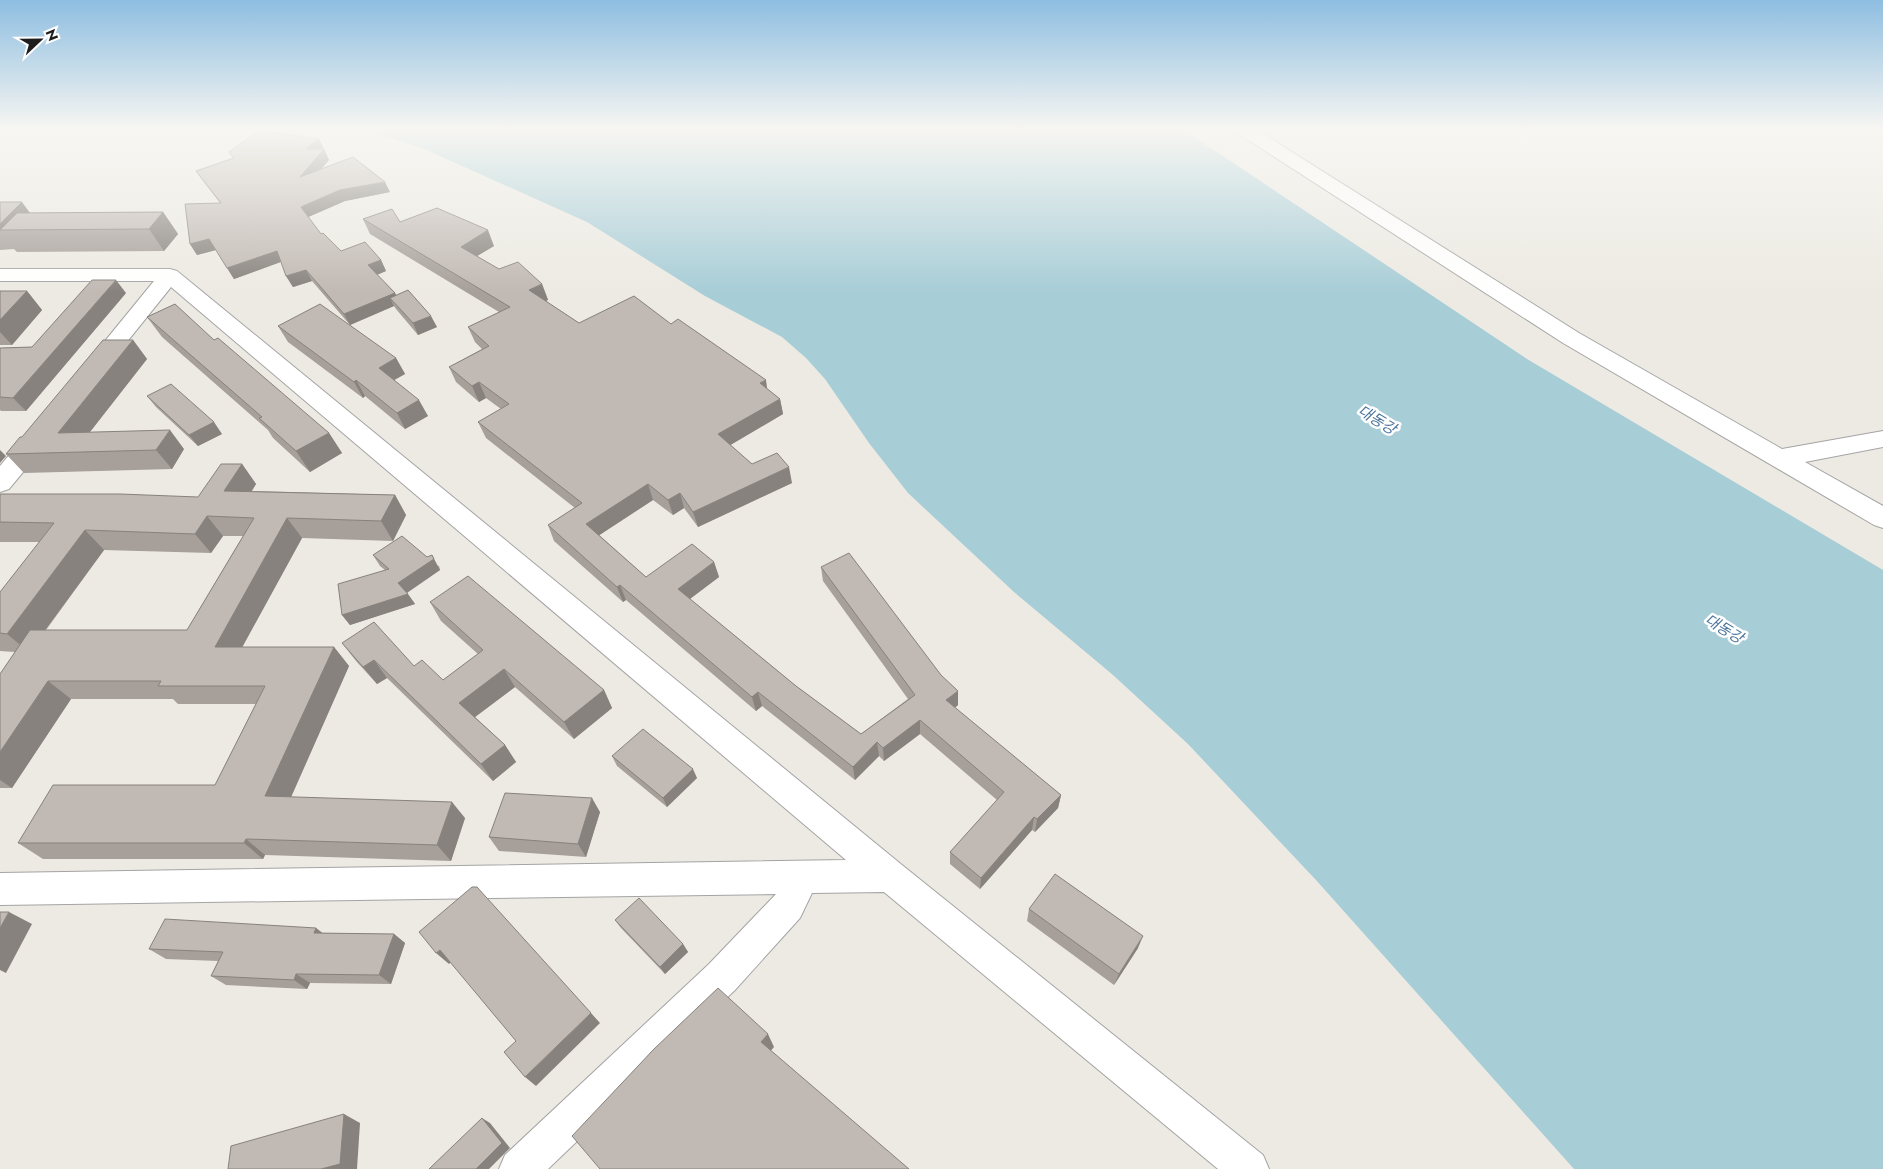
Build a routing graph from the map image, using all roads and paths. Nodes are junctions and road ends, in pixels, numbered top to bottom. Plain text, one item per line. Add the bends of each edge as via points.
1 (1331, 185) edge
2 (0, 275) edge
3 (170, 275) junction
4 (82, 383) edge
5 (50, 422) edge
6 (1883, 439) edge
7 (1779, 458) junction
8 (0, 483) edge
9 (1883, 518) edge
10 (890, 876) junction
11 (802, 878) junction
12 (0, 889) edge
13 (519, 1169) edge
14 (1249, 1169) edge

1 - 7 street via 1571,338
2 - 3 street
3 - 4 street
3 - 10 street
5 - 8 street
6 - 7 street
7 - 9 street
10 - 11 street
10 - 14 street
11 - 12 street
11 - 13 street via 788,906 722,977

